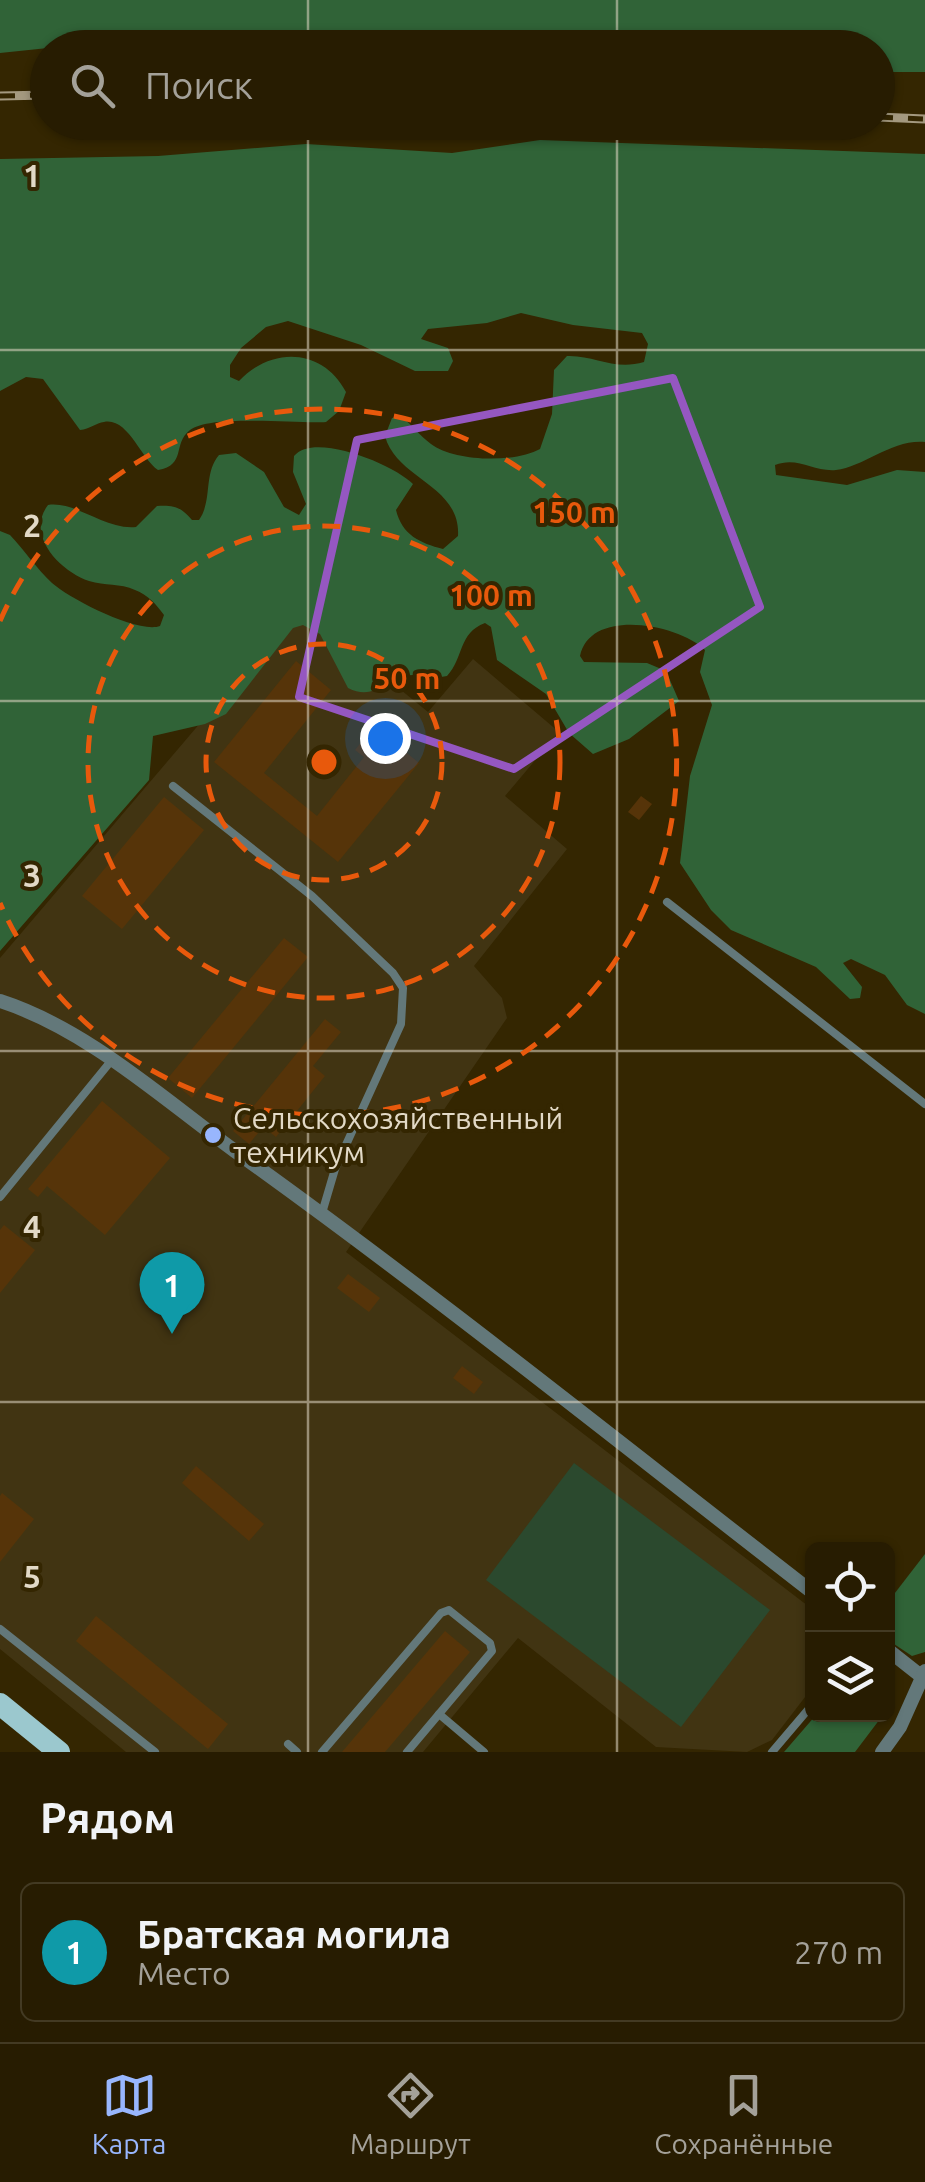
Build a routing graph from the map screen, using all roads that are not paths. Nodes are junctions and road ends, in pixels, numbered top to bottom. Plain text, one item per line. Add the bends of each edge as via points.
1 (173, 786) dead end
2 (667, 902) dead end
3 (0, 1001) edge
4 (112, 1061) junction
5 (925, 1104) edge
6 (0, 1196) edge
7 (322, 1213) junction
8 (805, 1587) edge
9 (0, 1629) edge
10 (895, 1655) edge
11 (923, 1674) edge
12 (0, 1704) edge
13 (439, 1714) junction
14 (805, 1714) edge
15 (288, 1744) dead end
16 (59, 1752) edge
17 (155, 1752) edge
18 (297, 1752) edge
19 (322, 1752) edge
20 (407, 1752) edge
21 (484, 1752) edge
22 (772, 1752) edge
23 (882, 1752) edge

1 - 7 lane via 312,896 402,988 401,1024
2 - 5 lane
3 - 4 street via 58,1026
4 - 6 lane
4 - 7 street
7 - 8 street
9 - 17 lane
10 - 11 street
11 - 23 street
12 - 16 main road
13 - 19 lane via 492,1650 449,1610
13 - 20 lane
13 - 21 lane
14 - 22 lane
15 - 18 lane

